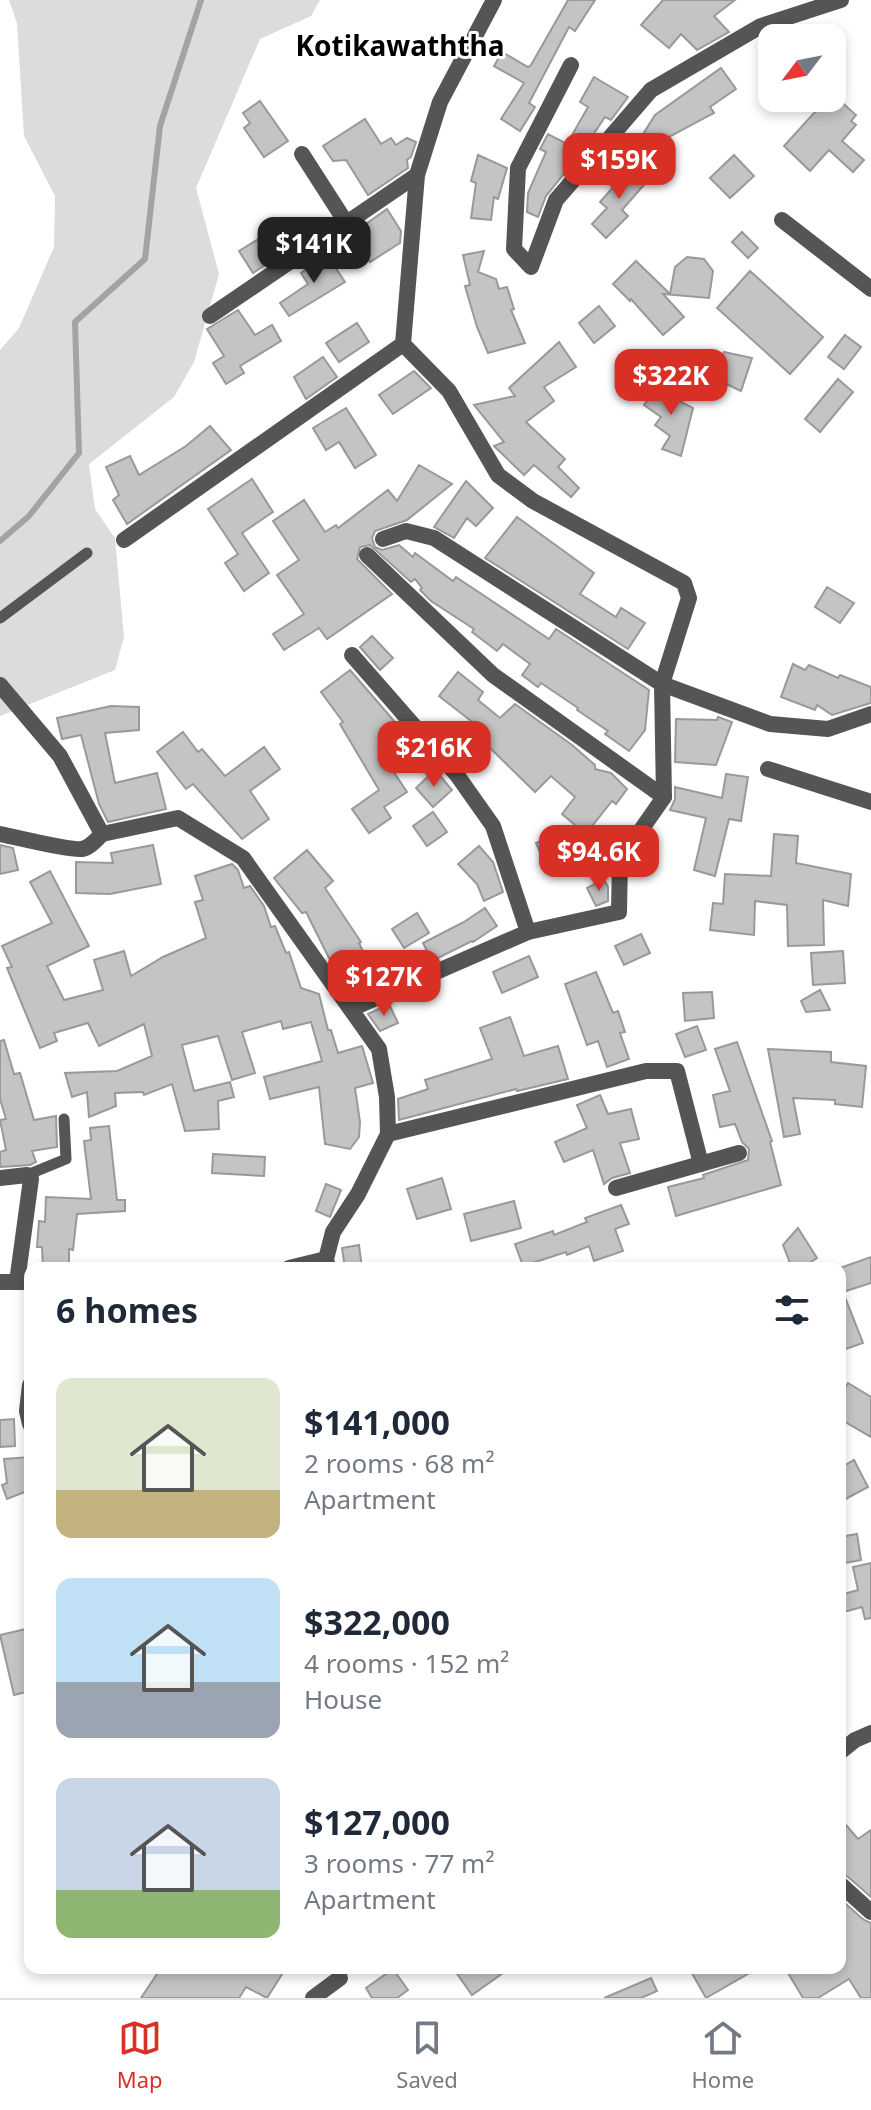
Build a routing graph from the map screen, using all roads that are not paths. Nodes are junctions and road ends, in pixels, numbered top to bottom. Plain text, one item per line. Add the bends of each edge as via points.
1 (494, 0) edge
2 (841, 0) edge
3 (571, 65) dead end
4 (302, 154) dead end
5 (417, 175) junction
6 (782, 220) dead end
7 (347, 224) junction
8 (871, 289) edge
9 (210, 316) dead end
10 (403, 344) junction
11 (383, 539) dead end
12 (124, 540) dead end
13 (87, 553) dead end
14 (367, 555) dead end
15 (0, 618) edge
16 (352, 655) dead end
17 (662, 684) junction
18 (0, 685) edge
19 (871, 714) edge
20 (768, 769) dead end
21 (664, 797) junction
22 (871, 802) edge
23 (0, 834) edge
24 (102, 834) junction
25 (528, 932) junction
26 (351, 1009) junction
27 (64, 1119) dead end
28 (388, 1134) junction
29 (739, 1153) dead end
30 (701, 1164) junction
31 (27, 1175) junction
32 (0, 1178) edge
33 (616, 1188) dead end
34 (327, 1262) edge
35 (16, 1282) edge
36 (871, 1733) edge
37 (846, 1747) edge
38 (846, 1889) edge
39 (871, 1912) edge
40 (340, 1978) dead end
41 (313, 1998) edge

1 - 5 street via 440,102
2 - 3 street via 761,26 651,90 556,200 531,267 514,249 518,168
4 - 7 street
5 - 7 street
5 - 10 street
6 - 8 street
7 - 9 street
10 - 12 street
10 - 17 street via 449,391 498,475 533,501 684,583 689,598
11 - 17 street via 406,531 434,538
13 - 15 lane
14 - 21 street via 493,675
16 - 25 street via 457,775 493,826
17 - 19 street via 770,724 828,729
17 - 21 street
18 - 24 street via 60,756
20 - 22 street
21 - 25 street via 620,860 619,912
23 - 24 street via 70,850 85,849
24 - 26 street via 178,818 243,858
25 - 26 street
26 - 28 street via 379,1049
27 - 31 lane via 66,1159
28 - 30 street via 646,1071 677,1071
28 - 34 street via 333,1232
29 - 30 street
30 - 33 street
31 - 32 street
31 - 35 street via 32,1191
36 - 37 street
38 - 39 street
40 - 41 street

